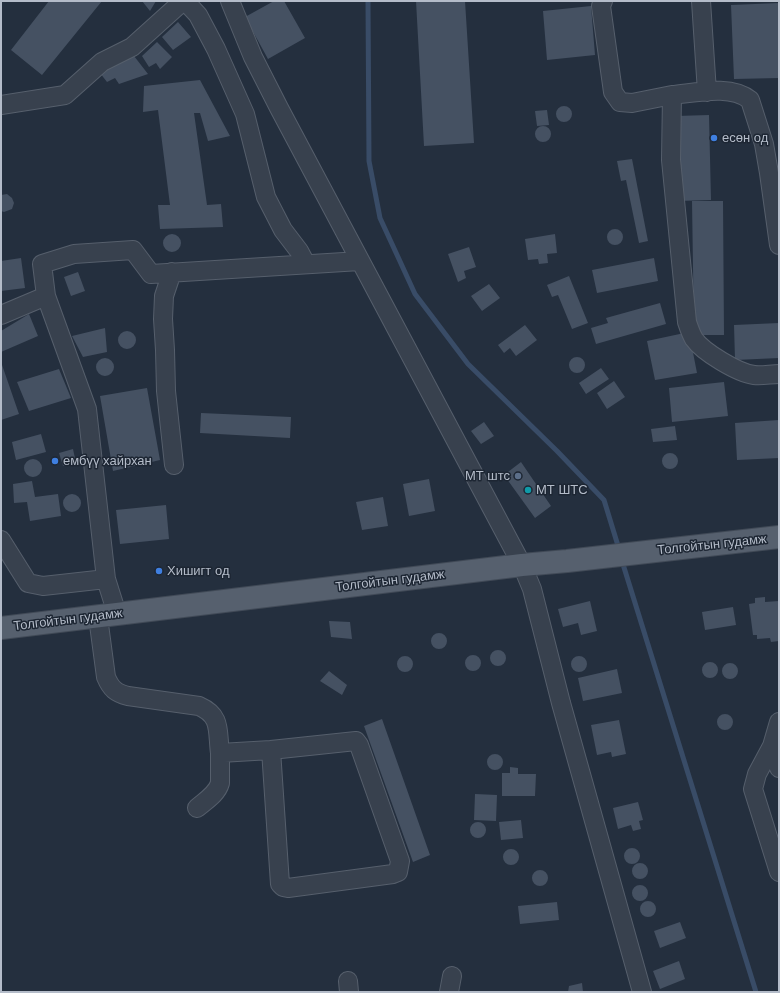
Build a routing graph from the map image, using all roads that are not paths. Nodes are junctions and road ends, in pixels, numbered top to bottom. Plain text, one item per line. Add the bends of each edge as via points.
1 (184, 1) edge
2 (230, 1) edge
3 (603, 1) edge
4 (701, 1) edge
5 (707, 92) junction
6 (672, 94) junction
7 (1, 105) edge
8 (779, 244) edge
9 (360, 261) junction
10 (306, 264) junction
11 (172, 272) junction
12 (46, 296) junction
13 (1, 314) edge
14 (779, 374) edge
15 (174, 465) dead end
16 (779, 537) edge
17 (1, 540) edge
18 (522, 565) junction
19 (106, 579) junction
20 (108, 616) junction
21 (1, 628) edge
22 (779, 722) edge
23 (772, 746) junction
24 (271, 750) junction
25 (220, 753) junction
26 (779, 768) edge
27 (197, 808) dead end
28 (779, 872) edge
29 (642, 992) edge

1 - 7 street via 132,47 102,62 65,95
1 - 10 street via 198,15 216,49 245,114 266,197 283,230
2 - 9 street via 257,63
3 - 6 street via 601,6 613,92 620,102 632,103
4 - 5 street
5 - 6 street
5 - 8 street via 725,90 745,95 750,100 764,144
6 - 14 street via 671,160 689,329 699,345 733,369 754,375
9 - 10 street
9 - 18 street
10 - 11 street
11 - 12 street via 151,274 133,250 74,254 42,264
11 - 15 street via 164,296 163,319 166,391
12 - 13 street
12 - 19 street via 87,409
16 - 18 main road, Толгойтын гудамж
17 - 19 street via 28,583 43,586
18 - 20 main road, Толгойтын гудамж
18 - 29 street via 532,589
19 - 20 street
20 - 21 main road, Толгойтын гудамж
20 - 25 street via 106,677 110,686 116,693 128,696 199,706 209,710 216,719
22 - 23 street
23 - 26 street
23 - 28 street via 757,774 753,789
24 - 24 street via 356,741 400,861 398,872 283,887 280,884
24 - 25 street
25 - 27 street via 219,787

